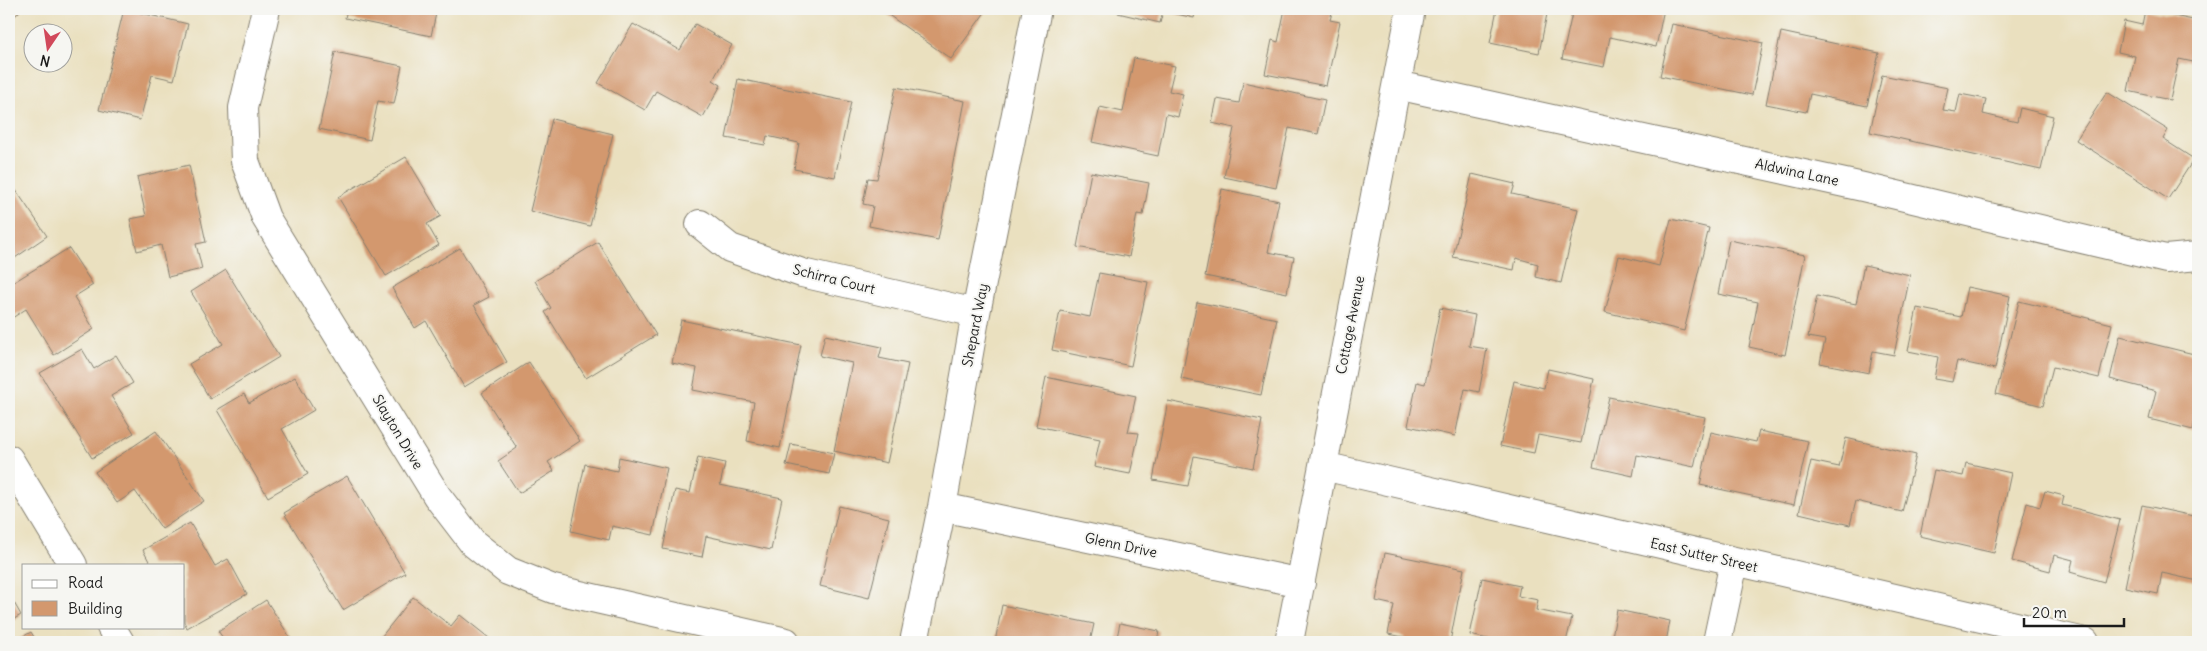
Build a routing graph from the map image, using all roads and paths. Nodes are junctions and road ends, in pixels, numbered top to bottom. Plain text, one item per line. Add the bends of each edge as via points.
1 (266, 9) edge
2 (1038, 9) edge
3 (1411, 9) edge
4 (1396, 85) junction
5 (700, 224) dead end
6 (2198, 256) edge
7 (976, 312) junction
8 (9, 459) edge
9 (1323, 466) junction
10 (942, 507) junction
11 (1734, 562) junction
12 (72, 564) edge
13 (1301, 583) junction
14 (112, 628) edge
15 (120, 642) edge
16 (786, 642) edge
17 (914, 642) edge
18 (1289, 642) edge
19 (1717, 642) edge
20 (2085, 642) edge

1 - 16 street, Slayton Drive via 243,108 245,161 263,210 437,496 473,543 508,571 553,589
2 - 7 street, Shepard Way
3 - 4 street, Cottage Avenue
4 - 6 street, Aldwina Lane via 1863,187 2166,259
4 - 9 street, Cottage Avenue
5 - 7 street, Schirra Court via 730,248 802,273
7 - 10 street, Shepard Way
8 - 12 street
9 - 11 street, East Sutter Street
9 - 13 street, Cottage Avenue
10 - 13 street, Glenn Drive
10 - 17 street, Shepard Way
11 - 19 street
11 - 20 street, East Sutter Street
13 - 18 street, Cottage Avenue
14 - 15 street

